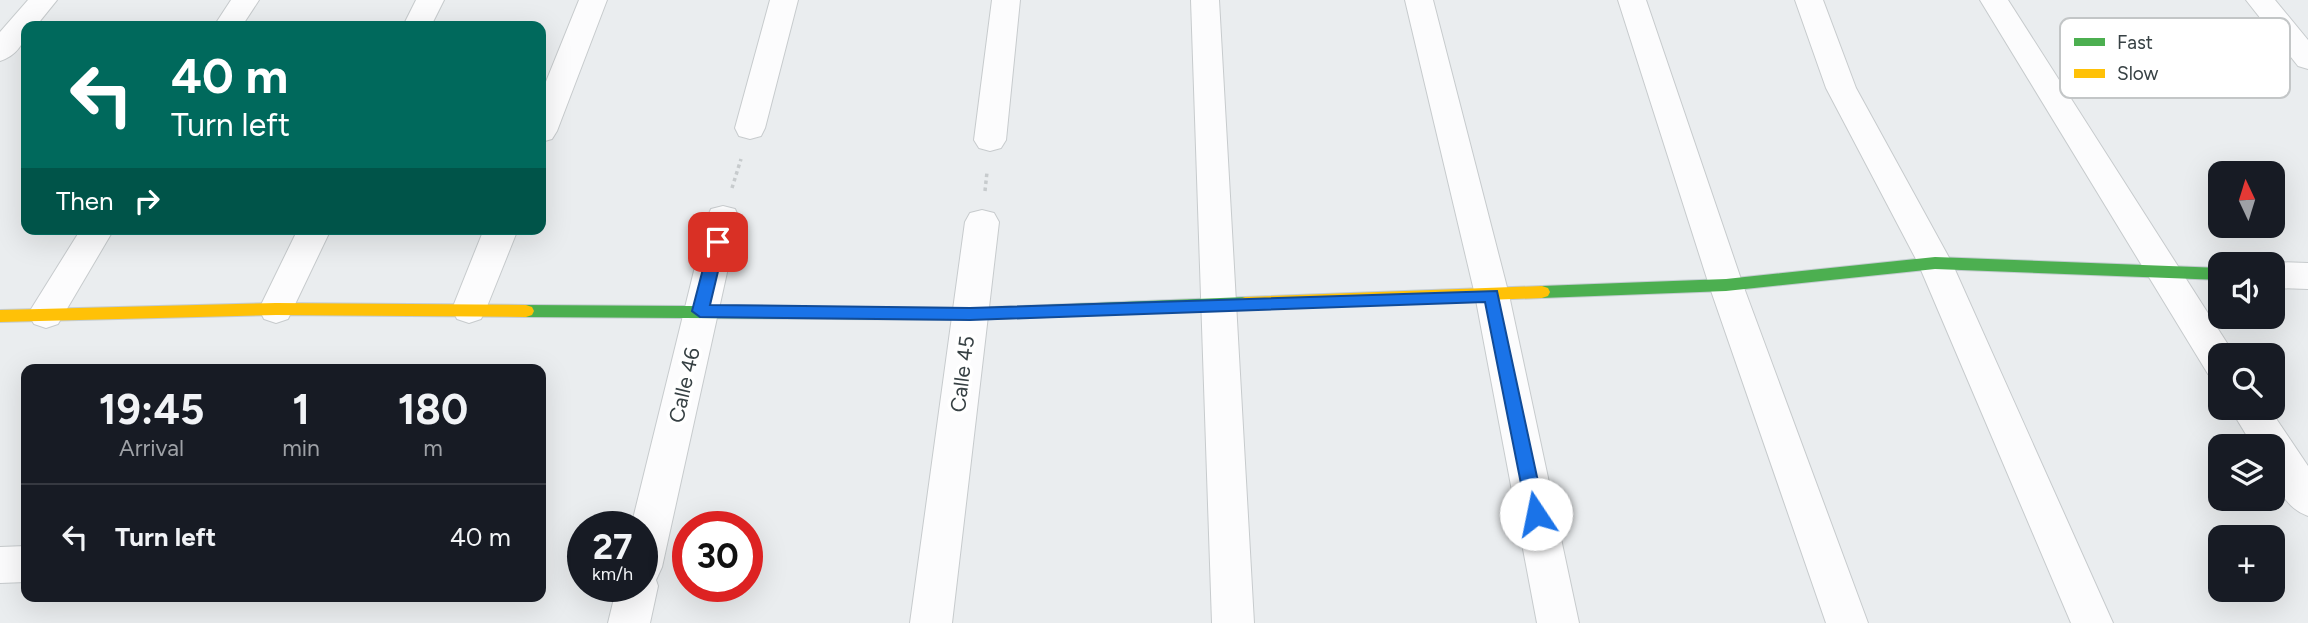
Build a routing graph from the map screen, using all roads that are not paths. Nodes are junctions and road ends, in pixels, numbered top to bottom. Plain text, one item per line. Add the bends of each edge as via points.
1 (43, 0) edge
2 (245, 0) edge
3 (430, 0) edge
4 (593, 0) edge
5 (784, 0) edge
6 (1006, 0) edge
7 (1205, 0) edge
8 (1419, 0) edge
9 (1632, 0) edge
10 (1809, 0) edge
11 (1994, 0) edge
12 (2260, 0) edge
13 (2275, 18) edge
14 (25, 21) edge
15 (231, 21) edge
16 (420, 21) edge
17 (21, 26) edge
18 (2290, 37) edge
19 (0, 51) edge
20 (2308, 59) edge
21 (546, 118) edge
22 (750, 128) road end
23 (990, 140) road end
24 (723, 218) road end
25 (982, 222) road end
26 (94, 235) edge
27 (312, 235) edge
28 (499, 235) edge
29 (1935, 263) junction
30 (2161, 272) junction
31 (2208, 274) edge
32 (2285, 275) edge
33 (2308, 276) edge
34 (1726, 285) junction
35 (1492, 295) junction
36 (1220, 304) junction
37 (276, 309) junction
38 (469, 309) junction
39 (700, 311) junction
40 (46, 314) junction
41 (970, 314) junction
42 (0, 316) edge
43 (2208, 344) edge
44 (2257, 420) edge
45 (2308, 499) edge
46 (655, 511) edge
47 (21, 564) edge
48 (0, 565) edge
49 (634, 602) edge
50 (629, 623) edge
51 (931, 623) edge
52 (1233, 623) edge
53 (1558, 623) edge
54 (1847, 623) edge
55 (2092, 623) edge

1 - 14 street
2 - 15 street
3 - 16 street
4 - 21 street
5 - 22 street
6 - 23 street
7 - 36 street
8 - 35 street
9 - 34 street
10 - 29 street via 1841,88
11 - 30 street
12 - 13 street
17 - 19 street
18 - 20 street
24 - 39 street, Calle 46
25 - 41 street, Calle 45
26 - 40 street
27 - 37 street
28 - 38 street
29 - 30 street
29 - 34 street
29 - 55 street
30 - 31 street
30 - 43 street
32 - 33 street
34 - 35 street
34 - 54 street
35 - 36 street
35 - 53 street
36 - 41 street
36 - 52 street
37 - 38 street
37 - 40 street
38 - 39 street
39 - 41 street
39 - 46 street, Calle 46
40 - 42 street
41 - 51 street, Calle 45
44 - 45 street
47 - 48 street
49 - 50 street

